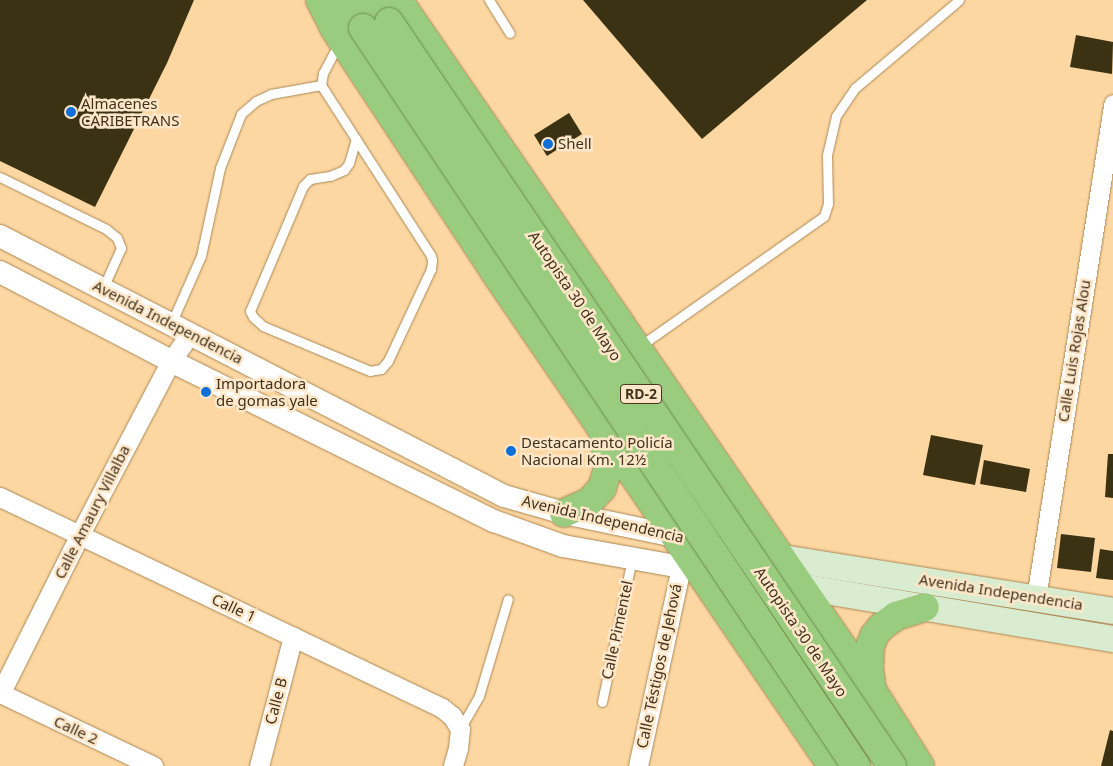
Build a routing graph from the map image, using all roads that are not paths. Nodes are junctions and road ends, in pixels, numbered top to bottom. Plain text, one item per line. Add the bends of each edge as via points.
1 (320, 0) edge
2 (344, 0) edge
3 (489, 0) edge
4 (958, 0) edge
5 (373, 18) edge
6 (510, 33) dead end
7 (321, 85) junction
8 (1113, 104) edge
9 (356, 139) junction
10 (0, 177) edge
11 (0, 236) edge
12 (0, 272) edge
13 (102, 289) junction
14 (180, 329) junction
15 (638, 348) junction
16 (171, 361) junction
17 (583, 385) junction
18 (602, 429) junction
19 (0, 496) edge
20 (564, 513) junction
21 (80, 534) junction
22 (675, 536) junction
23 (632, 558) junction
24 (783, 558) junction
25 (690, 568) junction
26 (804, 589) junction
27 (1036, 598) junction
28 (508, 599) dead end
29 (925, 606) junction
30 (1113, 611) edge
31 (831, 630) junction
32 (293, 636) junction
33 (1113, 639) edge
34 (767, 671) junction
35 (872, 690) junction
36 (0, 694) edge
37 (602, 702) dead end
38 (460, 728) junction
39 (906, 760) edge
40 (153, 766) edge
41 (259, 766) edge
42 (453, 766) edge
43 (638, 766) edge
44 (832, 766) edge
45 (856, 766) edge
46 (876, 766) edge

1 - 5 highway
2 - 5 highway, Autopista 30 de Mayo / RD-2
3 - 6 lane
4 - 15 lane via 855,88 836,116 827,155 828,204 824,216
5 - 7 lane via 323,73
5 - 15 highway
5 - 17 highway via 494,271
5 - 39 highway, Autopista 30 de Mayo / RD-2, bridge
5 - 45 highway, Autopista 30 de Mayo / RD-2, bridge
7 - 9 lane
7 - 14 lane via 272,94 256,101 241,114 220,168 201,256
8 - 27 street, Calle Luis Rojas Alou
9 - 9 lane via 350,163 344,170 310,179 303,186 250,310 263,326 365,370 376,371 385,366 394,352 431,269 432,260
10 - 13 lane via 106,229 117,238 121,248
11 - 13 street, Avenida Independencia
12 - 16 street, Avenida Independencia
13 - 14 street, Avenida Independencia
14 - 16 street, Calle Amaury Villalba
14 - 20 street, Avenida Independencia via 504,496
15 - 17 lane
15 - 24 highway
16 - 21 street, Calle Amaury Villalba
16 - 23 street, Avenida Independencia via 494,521 563,546
17 - 18 highway
18 - 20 highway via 609,465 602,488 589,502
18 - 22 highway
19 - 21 street, Calle 1
20 - 22 street, Avenida Independencia
21 - 32 street, Calle 1
21 - 36 street, Calle Amaury Villalba
22 - 24 main road, Avenida Independencia
22 - 25 highway
23 - 25 street, Avenida Independencia
23 - 37 lane, Calle Pimentel
24 - 26 highway
24 - 27 main road, Avenida Independencia
25 - 26 main road, Avenida Independencia
25 - 34 highway
25 - 43 street, Calle Téstigos de Jehová
26 - 29 main road, Avenida Independencia
26 - 31 highway
27 - 30 main road, Avenida Independencia
28 - 38 lane via 479,696
29 - 33 main road, Avenida Independencia
29 - 35 highway via 896,616 874,636 869,668
31 - 34 highway
31 - 35 highway
32 - 38 street, Calle 1 via 442,708
32 - 41 street, Calle B
34 - 44 highway
35 - 39 highway
36 - 40 street, Calle 2
38 - 42 street
39 - 46 highway

